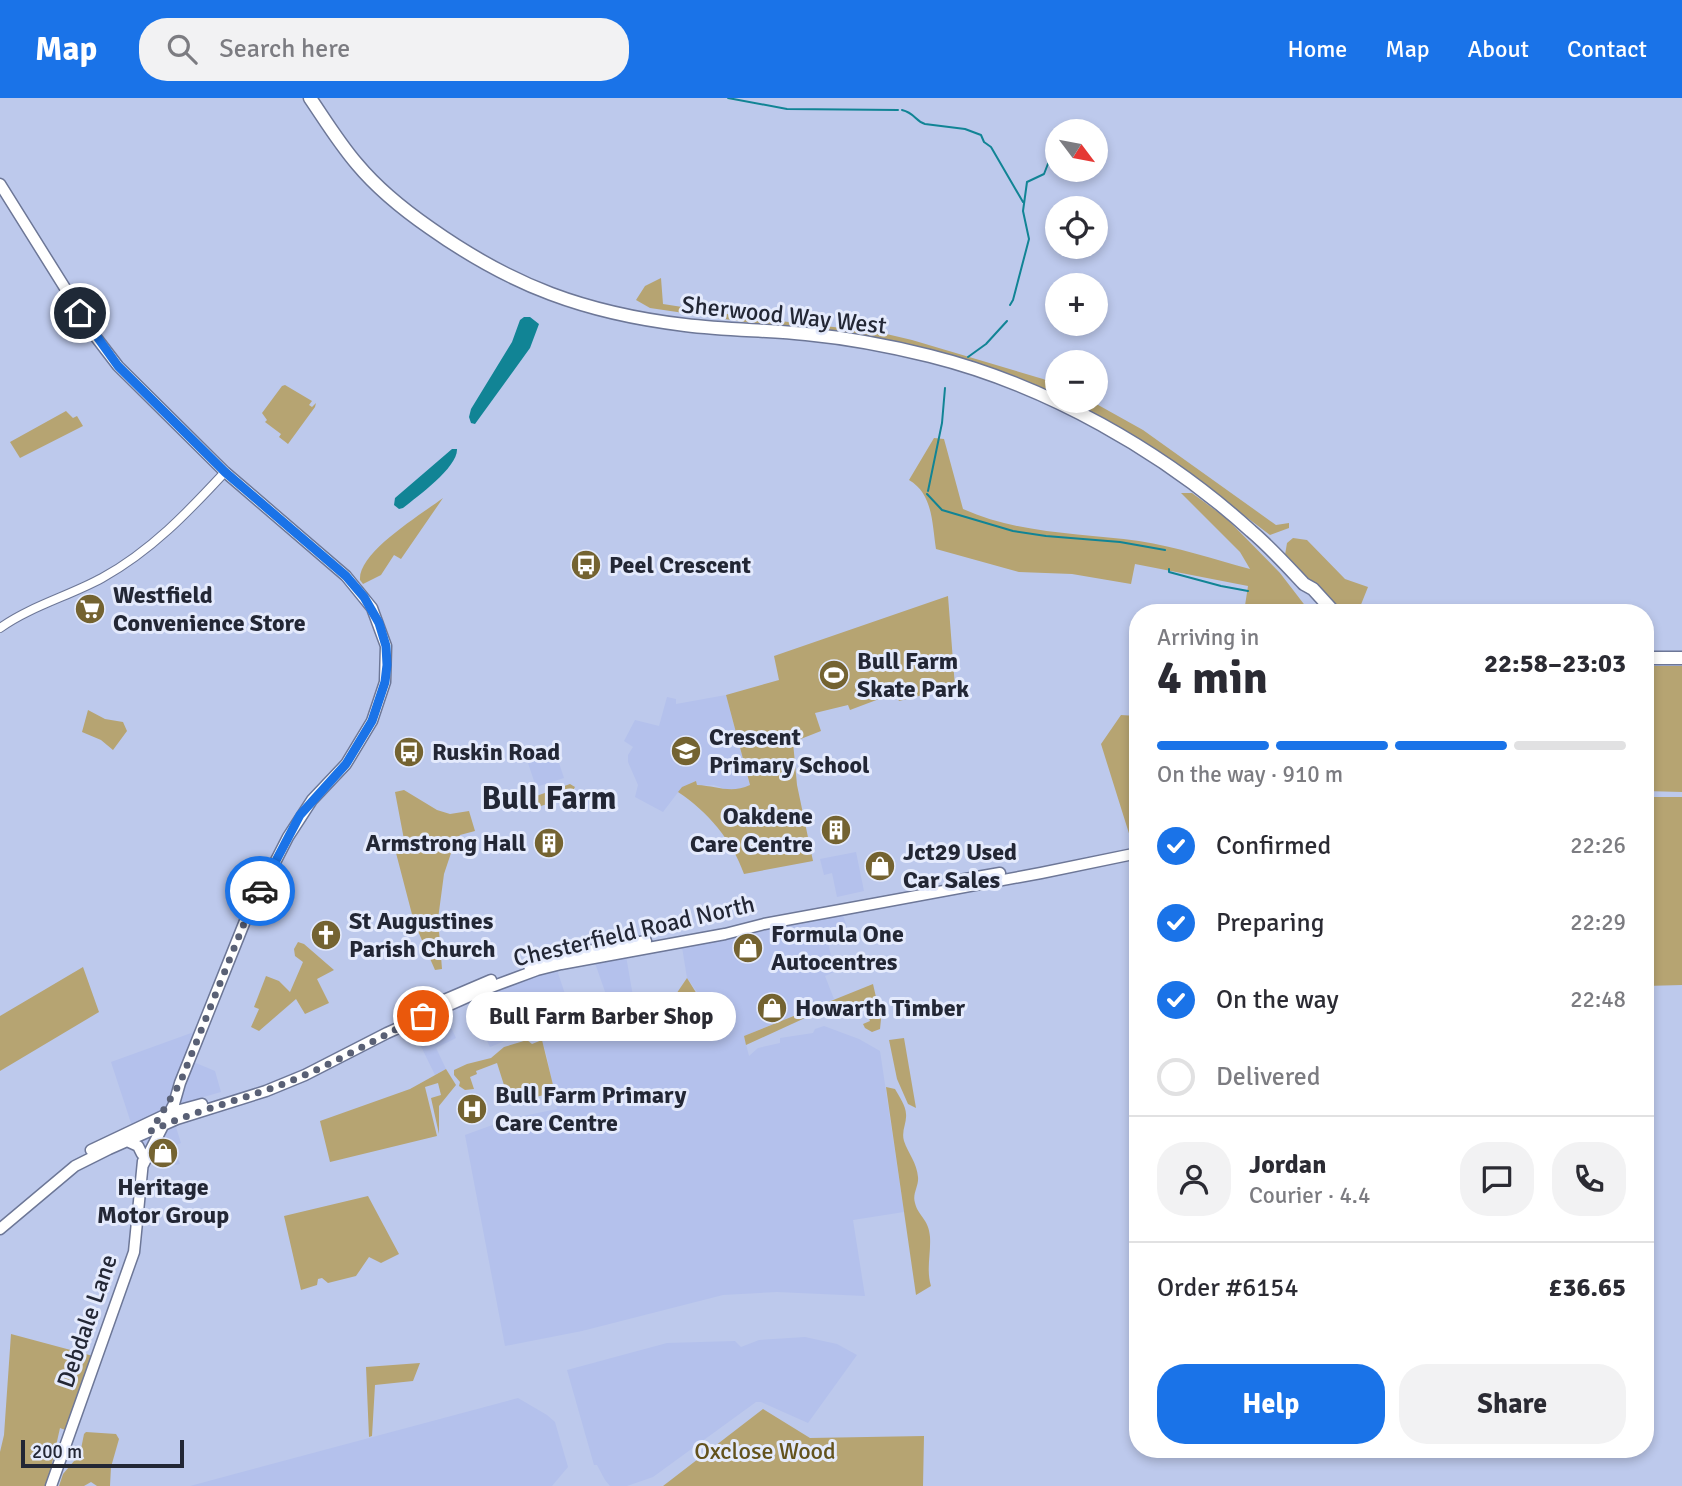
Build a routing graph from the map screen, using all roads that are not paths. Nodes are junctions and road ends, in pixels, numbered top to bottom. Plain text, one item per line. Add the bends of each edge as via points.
1 (310, 98) edge
2 (0, 184) edge
3 (225, 472) junction
4 (1304, 583) junction
5 (1318, 604) edge
6 (1327, 604) edge
7 (0, 628) edge
8 (1682, 658) edge
9 (1654, 659) edge
10 (1129, 849) edge
11 (1129, 854) edge
12 (1089, 860) junction
13 (974, 882) junction
14 (179, 1088) junction
15 (194, 1106) junction
16 (169, 1113) junction
17 (160, 1122) junction
18 (151, 1131) junction
19 (127, 1141) junction
20 (143, 1160) junction
21 (0, 1220) edge
22 (0, 1229) edge
23 (51, 1486) edge

1 - 4 highway, Sherwood Way West via 358,165 386,193 464,252 513,279 621,316 820,335 932,356 1018,386 1132,441 1251,530
2 - 3 main road via 118,366
3 - 7 street via 178,522 130,561
3 - 14 main road via 364,597 379,623 387,665 379,704 365,735 341,770 312,800 249,913
4 - 5 highway, Sherwood Way West
4 - 6 highway, Sherwood Way West
8 - 9 highway
10 - 12 main road, Chesterfield Road North
11 - 12 main road, Chesterfield Road North
12 - 13 main road, Chesterfield Road North
13 - 15 main road, Chesterfield Road North via 543,961 422,1008 294,1073
13 - 17 main road, Chesterfield Road North via 537,970 423,1016 305,1075
14 - 15 main road via 181,1103
14 - 16 main road
14 - 17 main road
15 - 16 main road, Chesterfield Road North
16 - 17 main road
17 - 18 main road
17 - 20 main road, Debdale Lane
17 - 21 main road via 109,1140 72,1161
18 - 19 main road
18 - 20 main road, Debdale Lane
19 - 20 main road via 138,1146
19 - 22 main road via 75,1166
20 - 23 main road, Debdale Lane via 134,1252

